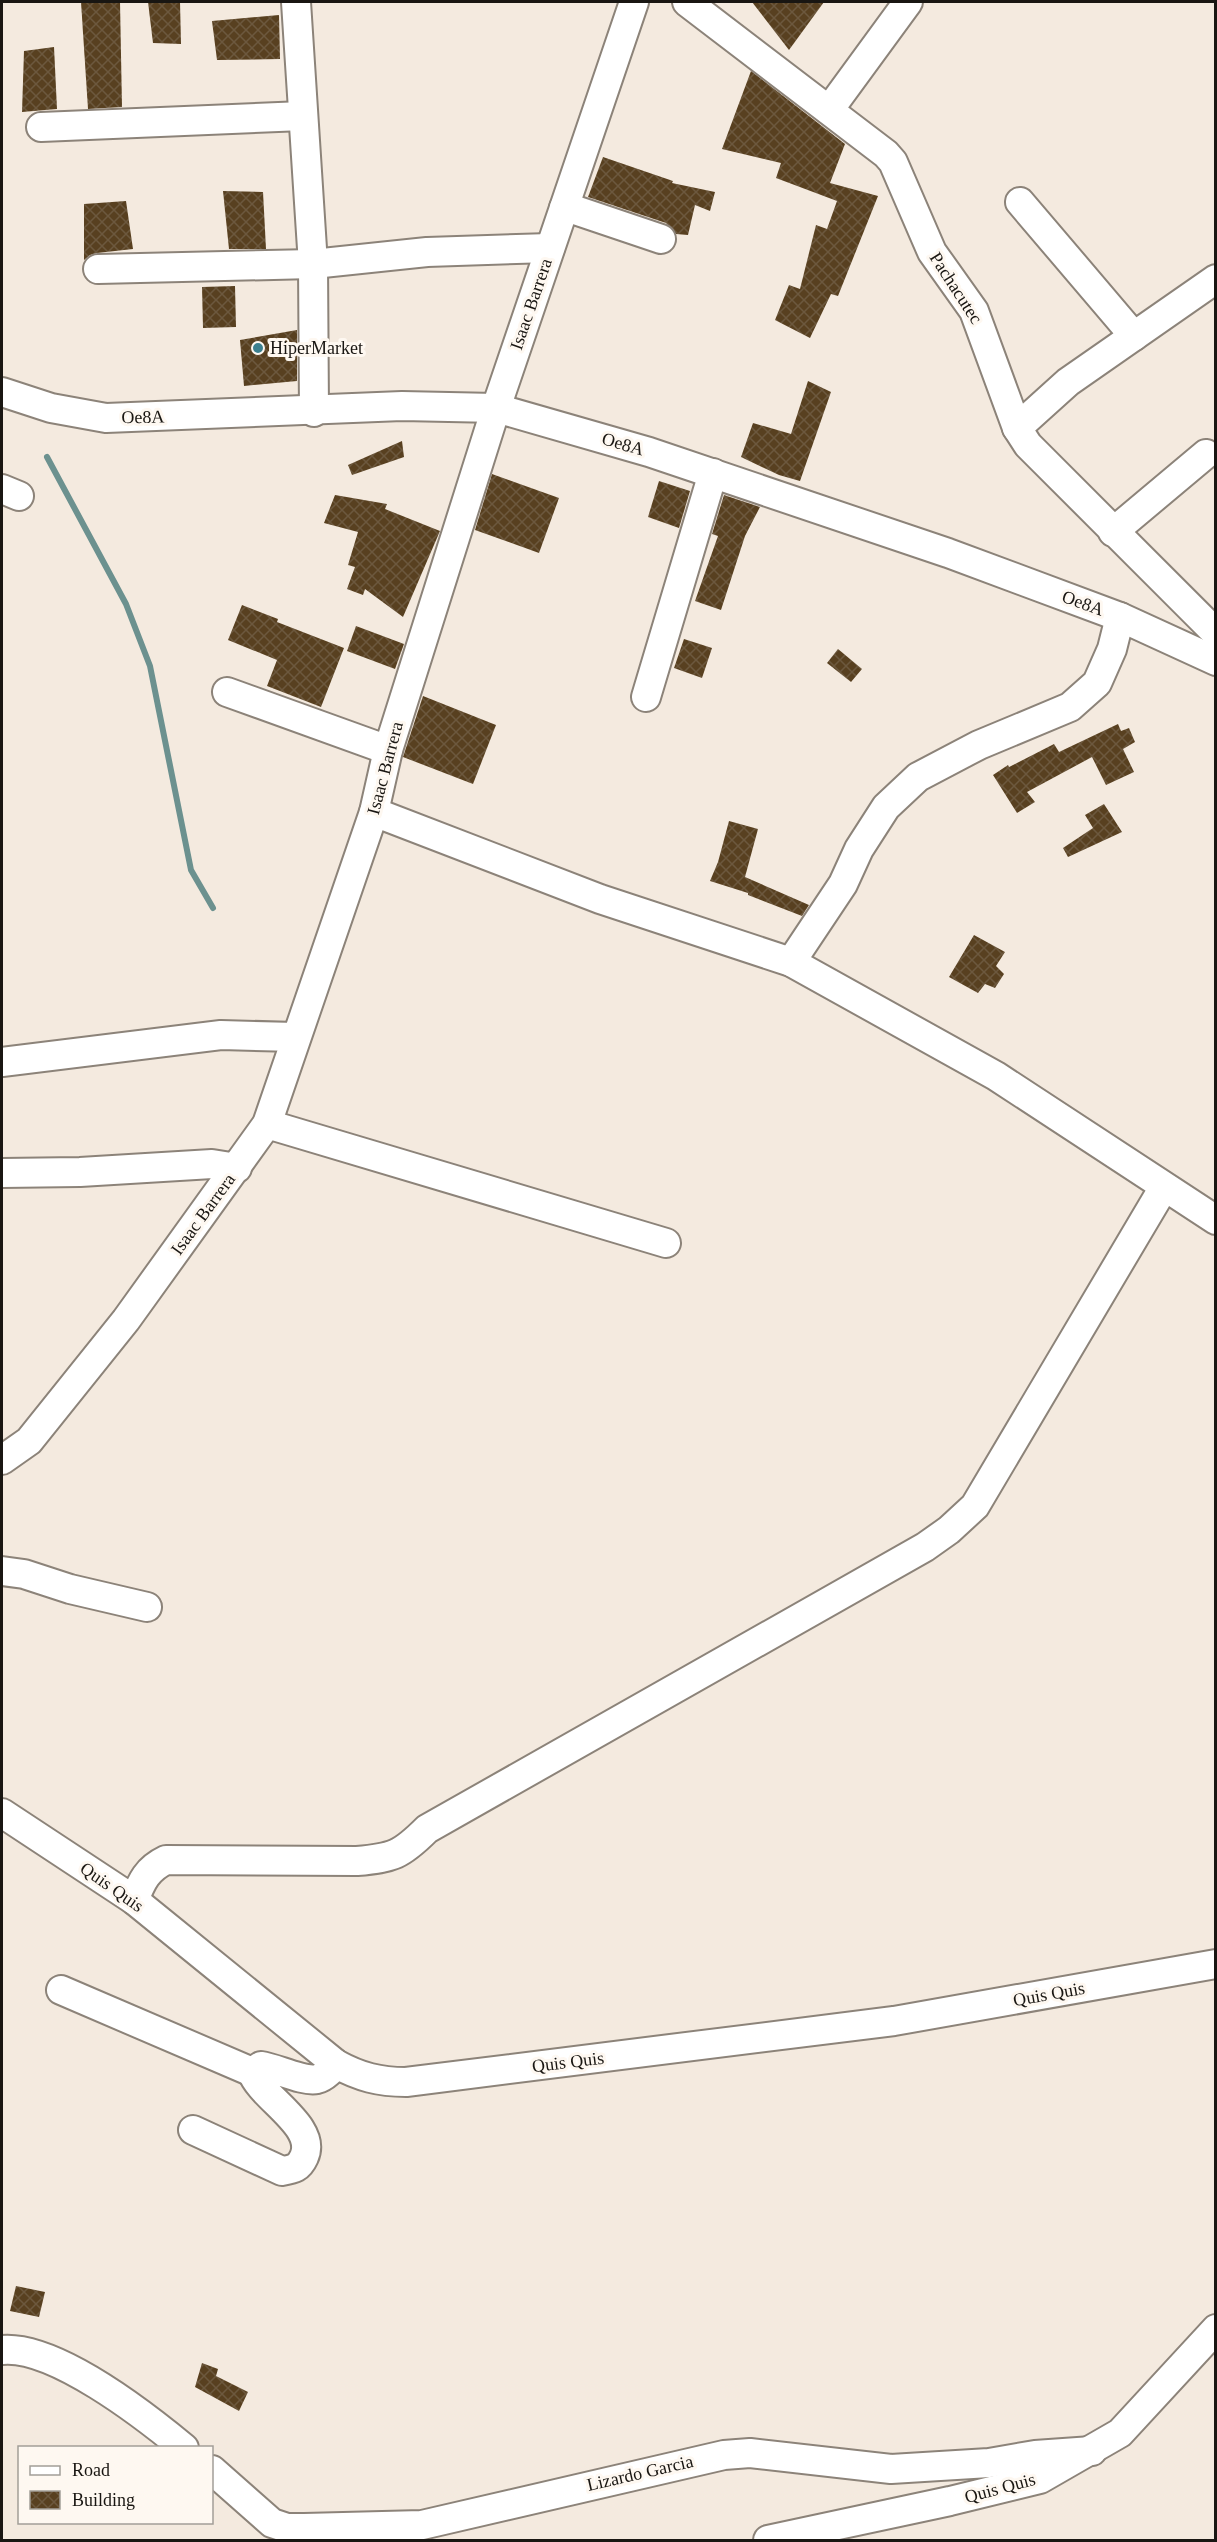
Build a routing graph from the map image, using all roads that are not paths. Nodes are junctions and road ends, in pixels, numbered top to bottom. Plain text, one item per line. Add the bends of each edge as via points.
1 (296, 2) edge
2 (633, 2) edge
3 (687, 2) edge
4 (908, 2) edge
5 (829, 110) junction
6 (303, 116) junction
7 (41, 127) dead end
8 (1020, 202) dead end
9 (564, 208) junction
10 (661, 239) dead end
11 (550, 248) junction
12 (313, 264) junction
13 (98, 269) dead end
14 (1215, 279) edge
15 (1134, 336) junction
16 (2, 392) edge
17 (496, 408) junction
18 (314, 411) junction
19 (1017, 428) junction
20 (1206, 454) dead end
21 (713, 473) junction
22 (1113, 531) junction
23 (1120, 617) junction
24 (1215, 633) edge
25 (1215, 661) edge
26 (227, 692) dead end
27 (646, 697) dead end
28 (388, 750) junction
29 (374, 812) junction
30 (791, 962) junction
31 (296, 1037) junction
32 (2, 1062) edge
33 (267, 1124) junction
34 (237, 1168) junction
35 (2, 1173) edge
36 (1164, 1186) junction
37 (1215, 1220) edge
38 (666, 1243) dead end
39 (2, 1460) edge
40 (2, 1571) edge
41 (147, 1607) dead end
42 (2, 1813) edge
43 (134, 1900) junction
44 (1215, 1964) edge
45 (61, 1990) dead end
46 (336, 2064) junction
47 (252, 2072) junction
48 (193, 2130) dead end
49 (1215, 2329) edge
50 (2, 2350) edge
51 (181, 2446) edge
52 (1092, 2451) junction
53 (213, 2471) edge
54 (768, 2541) edge

1 - 6 street
2 - 9 street, Isaac Barrera
3 - 5 street, Pachacutec
4 - 5 street
5 - 19 street, Pachacutec via 893,162 932,252 974,310
6 - 7 street
6 - 12 street
8 - 15 street
9 - 10 street
9 - 11 street, Isaac Barrera
11 - 12 street via 427,252
11 - 17 street, Isaac Barrera
12 - 13 street
12 - 18 street
14 - 15 street
15 - 19 street via 1068,382
16 - 18 street, Oe8A via 51,408 106,418
17 - 18 street, Oe8A via 412,406
17 - 21 street, Oe8A
17 - 28 street, Isaac Barrera
19 - 22 street, Pachacutec
20 - 22 street
21 - 23 street, Oe8A
21 - 27 street
22 - 24 street, Pachacutec
23 - 25 street, Oe8A
23 - 30 street via 1112,649 1096,683 1070,707 918,777 886,807 859,849 843,884
26 - 28 street
28 - 29 street, Isaac Barrera
29 - 30 street via 600,900
29 - 31 street, Isaac Barrera
30 - 36 street via 996,1076
31 - 32 street via 221,1035
31 - 33 street, Isaac Barrera
33 - 34 street, Isaac Barrera
33 - 38 street
34 - 35 street via 212,1164
34 - 39 street, Isaac Barrera via 126,1320 29,1441
36 - 37 street
36 - 43 street via 975,1506 949,1530 427,1829 399,1854 357,1862 166,1860 146,1874
40 - 41 street
42 - 43 street, Quis Quis
43 - 46 street, Quis Quis
44 - 46 street, Quis Quis via 894,2021 406,2082 359,2076
45 - 47 street
46 - 47 street via 317,2079 261,2066
47 - 48 street via 298,2125 308,2150 301,2165 282,2171
49 - 52 street, Quis Quis via 1120,2433
50 - 51 street via 45,2358 85,2375
52 - 53 street, Lizardo Garcia via 891,2469 750,2453 724,2455 422,2525 304,2529 272,2523
52 - 54 street, Quis Quis via 1021,2485

